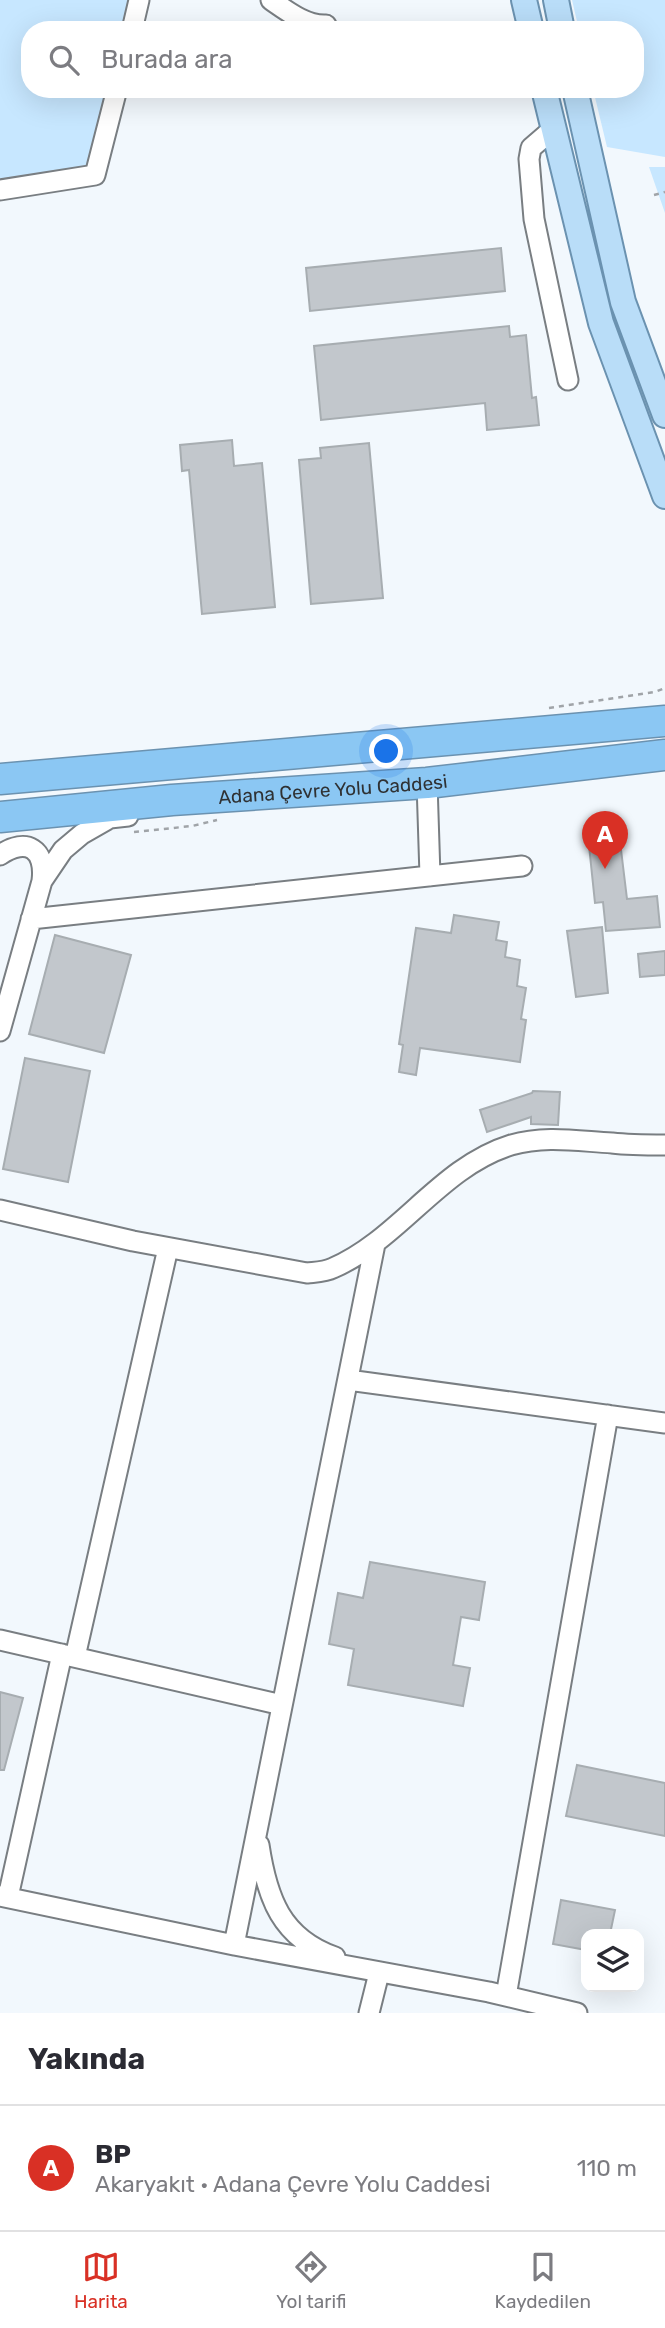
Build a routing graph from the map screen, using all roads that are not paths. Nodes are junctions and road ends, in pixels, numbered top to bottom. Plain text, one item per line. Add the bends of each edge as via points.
1 (139, 0) edge
2 (271, 0) edge
3 (524, 0) edge
4 (556, 0) edge
5 (134, 21) edge
6 (305, 21) edge
7 (529, 21) edge
8 (560, 21) edge
9 (115, 98) edge
10 (546, 98) edge
11 (577, 98) edge
12 (553, 129) junction
13 (0, 190) edge
14 (568, 380) dead end
15 (665, 415) edge
16 (665, 496) edge
17 (665, 712) edge
18 (665, 721) edge
19 (631, 723) junction
20 (665, 755) edge
21 (1, 776) edge
22 (427, 783) junction
23 (172, 800) junction
24 (0, 817) edge
25 (0, 855) edge
26 (522, 866) dead end
27 (430, 876) junction
28 (42, 881) junction
29 (31, 919) junction
30 (0, 1031) edge
31 (665, 1145) edge
32 (0, 1210) edge
33 (375, 1244) junction
34 (168, 1248) junction
35 (348, 1380) junction
36 (608, 1415) junction
37 (665, 1423) edge
38 (0, 1640) edge
39 (68, 1656) junction
40 (282, 1705) junction
41 (257, 1832) junction
42 (4, 1896) edge
43 (234, 1945) junction
44 (379, 1973) junction
45 (506, 1996) junction
46 (369, 2013) edge
47 (577, 2013) edge

1 - 5 street
2 - 6 street
3 - 7 main road
4 - 8 main road
9 - 13 street via 95,175
10 - 12 main road
11 - 15 main road via 623,302
12 - 14 street via 531,148 529,159 534,219
12 - 16 main road via 601,323
17 - 19 main road
18 - 19 highway, Adana Çevre Yolu Caddesi
19 - 21 highway, Adana Çevre Yolu Caddesi
20 - 22 highway, Adana Çevre Yolu Caddesi
22 - 23 highway, Adana Çevre Yolu Caddesi
22 - 27 street
23 - 24 highway, Adana Çevre Yolu Caddesi
23 - 28 street via 154,812 110,818 82,834
25 - 28 street via 12,847 27,846 40,854
26 - 27 street
27 - 29 street
28 - 29 street
29 - 30 street
31 - 33 street via 553,1138 513,1144 461,1171
32 - 34 street
33 - 34 street via 331,1270 307,1273
33 - 35 street
34 - 39 street
35 - 36 street
35 - 40 street
36 - 37 street
36 - 45 street
38 - 39 street
39 - 40 street
39 - 42 street
40 - 41 street
41 - 43 street
41 - 44 street via 274,1905 294,1934 325,1953
42 - 43 street
43 - 44 street
44 - 45 street
44 - 46 street
45 - 47 street

